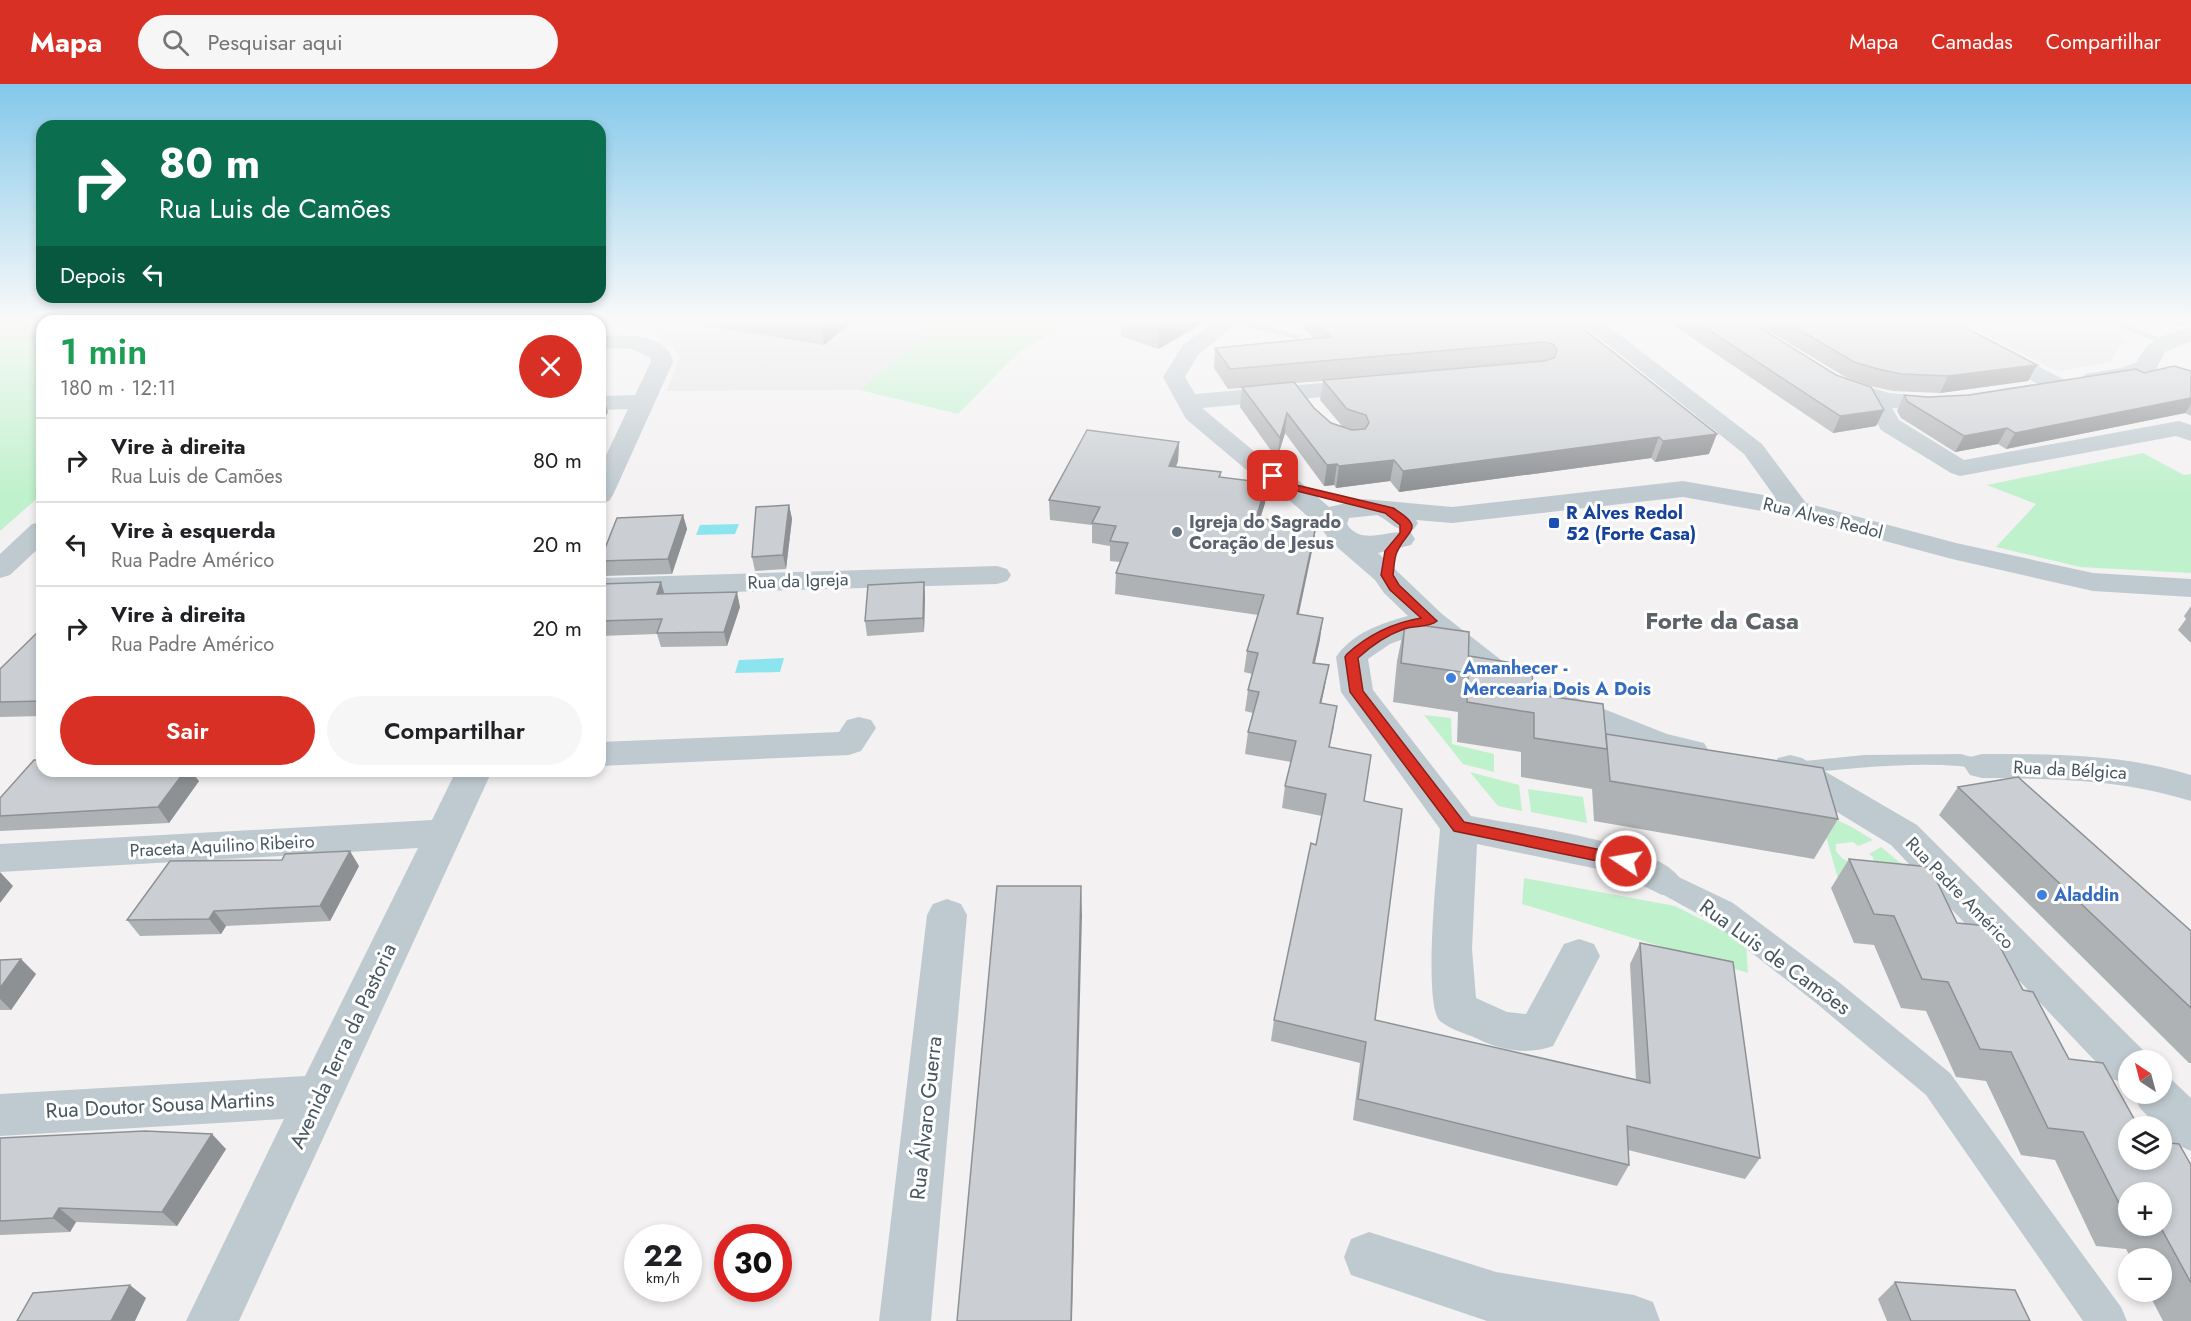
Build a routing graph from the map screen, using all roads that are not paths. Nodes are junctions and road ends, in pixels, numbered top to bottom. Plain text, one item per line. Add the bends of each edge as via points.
1 (655, 377) edge
2 (1174, 377) edge
3 (1660, 377) edge
4 (1825, 377) edge
5 (2041, 377) edge
6 (2109, 377) edge
7 (1390, 384) edge
8 (2057, 385) junction
9 (2025, 391) edge
10 (1875, 398) junction
11 (643, 402) junction
12 (1188, 402) junction
13 (1960, 402) edge
14 (606, 403) edge
15 (2152, 434) junction
16 (2191, 434) edge
17 (2191, 453) edge
18 (606, 482) edge
19 (1289, 486) junction
20 (1380, 508) junction
21 (1797, 509) junction
22 (1452, 515) junction
23 (1337, 529) junction
24 (36, 536) edge
25 (1403, 536) junction
26 (0, 569) edge
27 (997, 575) dead end
28 (1387, 575) junction
29 (606, 587) edge
30 (2191, 588) edge
31 (1431, 621) junction
32 (859, 728) dead end
33 (606, 754) edge
34 (1761, 762) junction
35 (1982, 766) junction
36 (471, 777) edge
37 (2019, 782) edge
38 (2191, 788) edge
39 (1459, 827) junction
40 (444, 833) junction
41 (0, 858) edge
42 (1662, 880) joint
43 (947, 915) dead end
44 (1579, 956) dead end
45 (2118, 1055) edge
46 (319, 1096) junction
47 (2167, 1104) edge
48 (0, 1115) edge
49 (2191, 1129) edge
50 (1369, 1257) dead end
51 (212, 1321) edge
52 (905, 1321) edge
53 (1634, 1321) edge
54 (2108, 1321) edge

1 - 11 street
2 - 12 street
3 - 21 street via 1753,449
4 - 10 street
5 - 8 street
6 - 8 street
7 - 12 street via 1306,401
8 - 9 street
10 - 13 street via 1920,404
10 - 15 street via 1890,425 1960,468
11 - 14 street
11 - 18 street
12 - 19 street via 1194,414 1258,467
15 - 16 street via 2179,428
15 - 17 street
19 - 20 street
19 - 23 street, Rua Padre Américo
20 - 22 street, Rua Alves Redol
20 - 23 street via 1351,507 1338,513
20 - 25 street via 1401,518 1406,525
21 - 22 street, Rua Alves Redol via 1683,489
21 - 30 street, Rua Alves Redol via 1952,551 2093,582
22 - 25 street, Rua Alves Redol
23 - 25 street, Rua Alves Redol via 1371,546
23 - 28 street, Rua Padre Américo
24 - 26 street
25 - 28 street via 1391,551
27 - 29 street, Rua da Igreja
28 - 31 street, Rua Padre Américo via 1394,587
31 - 34 street, Rua Padre Américo via 1512,684 1660,745
31 - 39 street via 1402,625 1368,641 1352,657 1357,692
32 - 33 street via 849,743
34 - 35 lane via 1961,759
34 - 45 street, Rua Padre Américo via 1904,835
35 - 37 lane
35 - 38 street, Rua da Bélgica via 2111,768
36 - 40 street, Avenida Terra da Pastoria
39 - 42 street, Rua Luis de Camões via 1626,861
39 - 44 street via 1452,949 1455,1008 1503,1031 1538,1033
40 - 41 street, Praceta Aquilino Ribeiro
40 - 46 street, Avenida Terra da Pastoria
42 - 54 street, Rua Luis de Camões via 1722,912 1938,1084
43 - 52 street, Rua Álvaro Guerra
46 - 48 street, Rua Doutor Sousa Martins
46 - 51 street, Avenida Terra da Pastoria
47 - 49 street
50 - 53 street via 1496,1298

